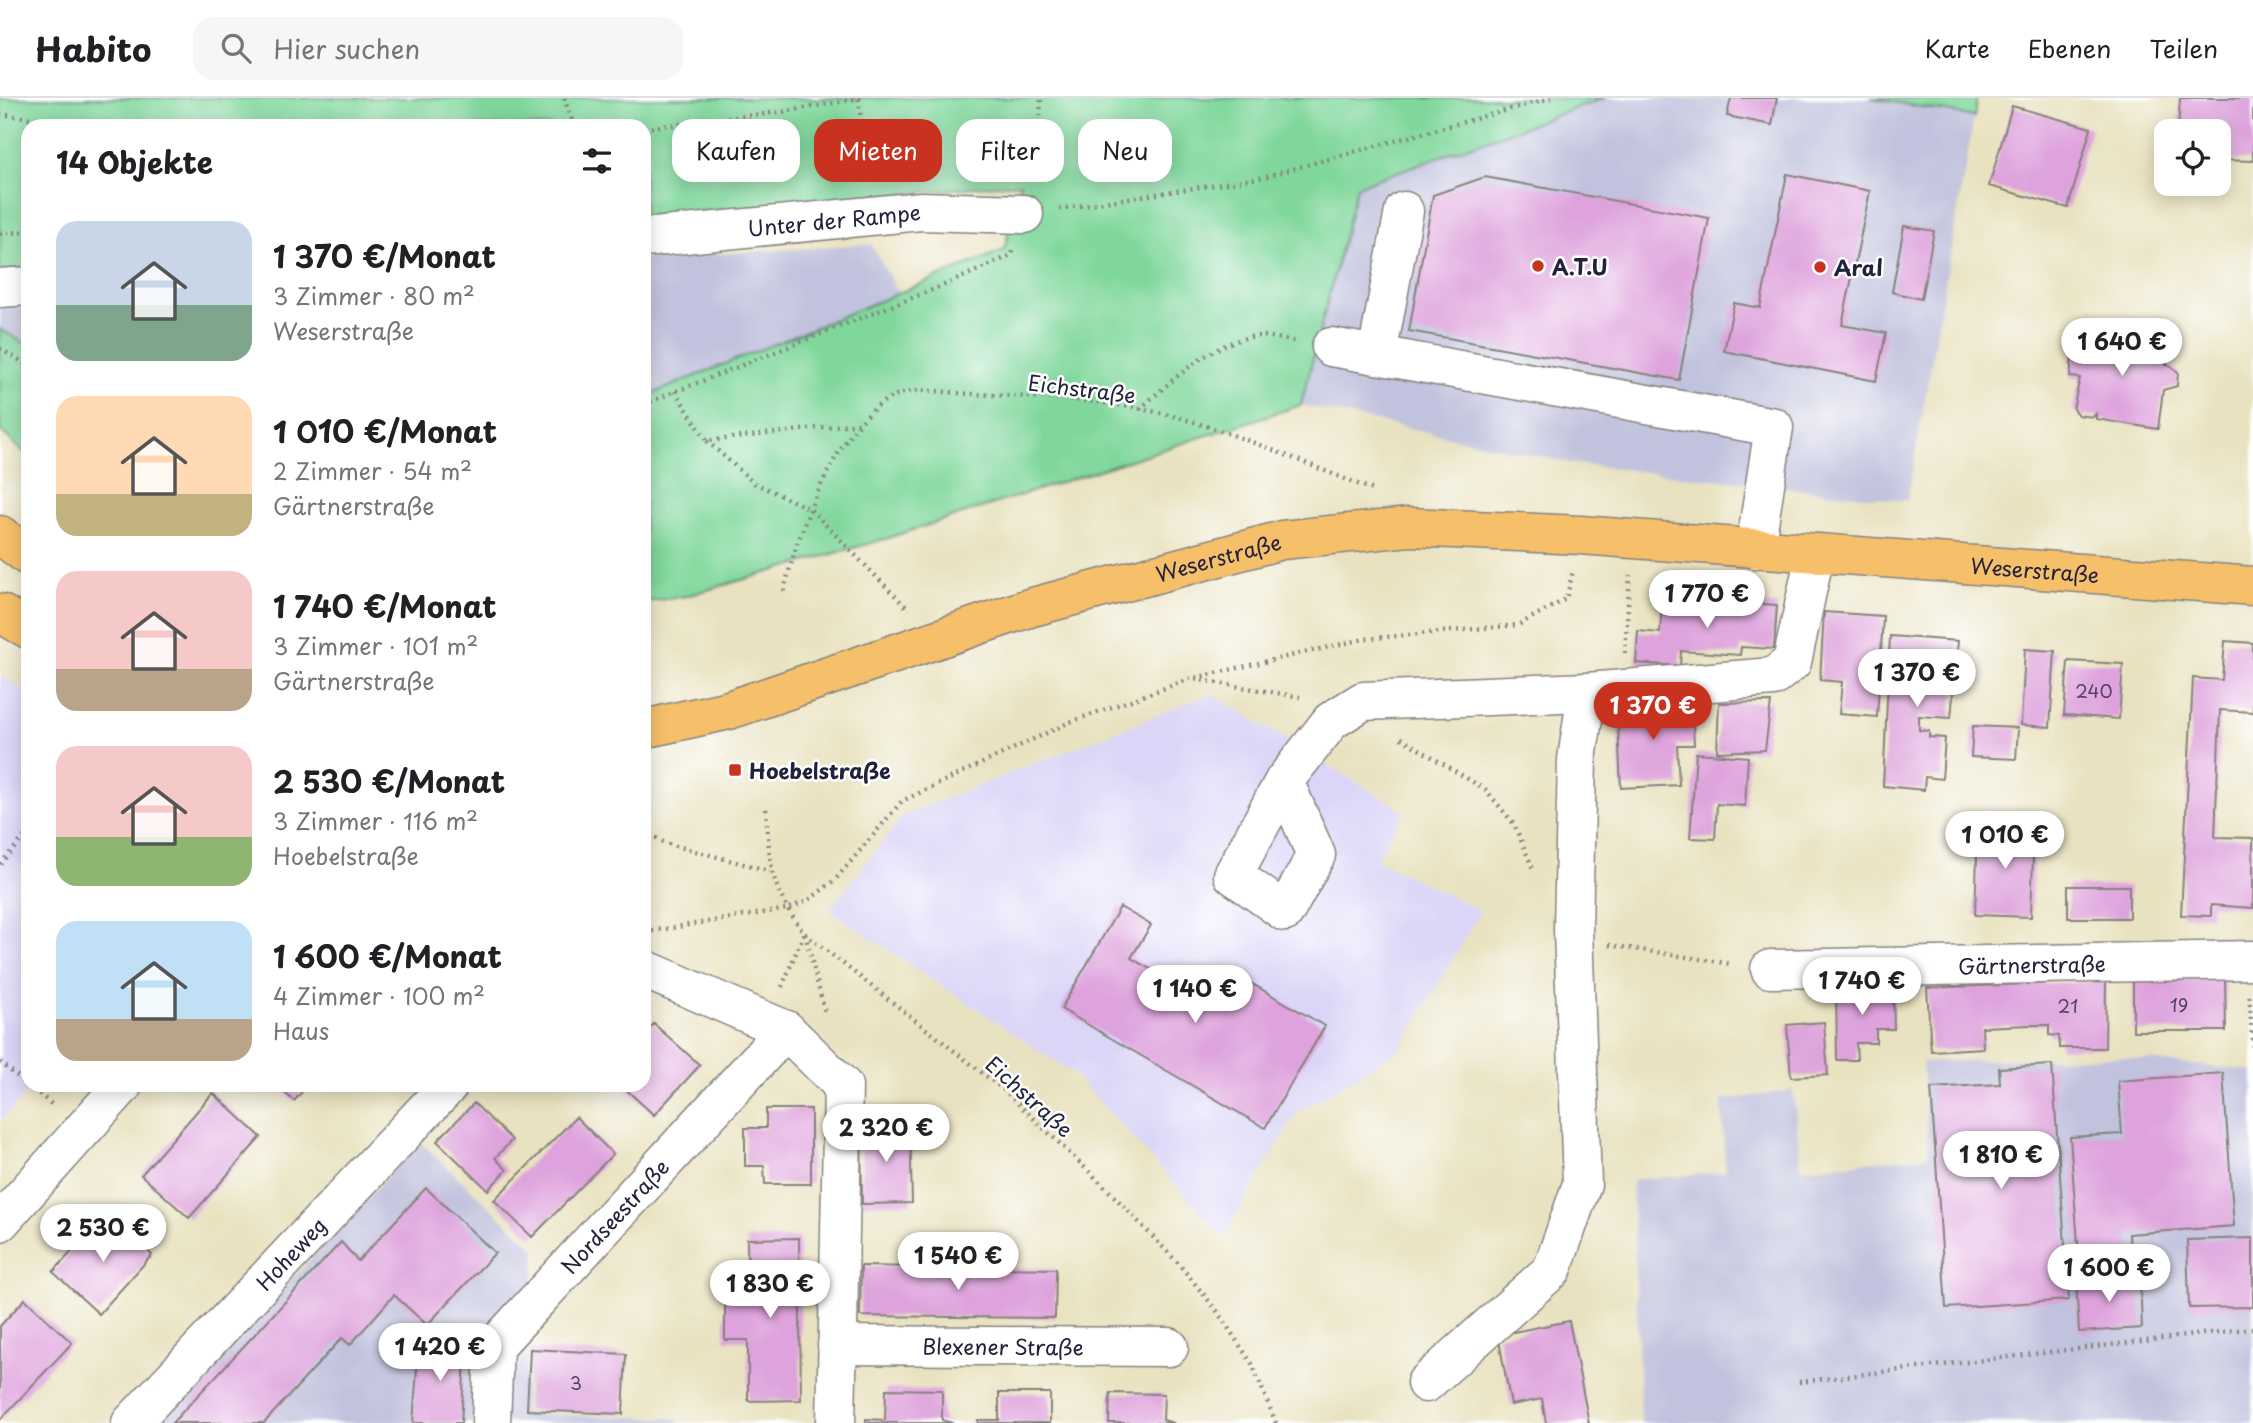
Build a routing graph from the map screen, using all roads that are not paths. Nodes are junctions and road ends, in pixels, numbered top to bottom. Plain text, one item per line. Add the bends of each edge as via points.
1 (1404, 212) dead end
2 (1024, 214) road end
3 (651, 237) edge
4 (21, 286) edge
5 (0, 288) edge
6 (1331, 347) dead end
7 (1377, 355) junction
8 (0, 535) edge
9 (1755, 549) junction
10 (21, 551) edge
11 (1815, 554) junction
12 (2253, 586) edge
13 (0, 612) edge
14 (21, 625) edge
15 (1605, 690) junction
16 (651, 727) edge
17 (1284, 782) dead end
18 (2250, 960) edge
19 (1770, 969) road end
20 (651, 972) edge
21 (786, 1030) junction
22 (117, 1092) edge
23 (442, 1092) edge
24 (0, 1222) edge
25 (837, 1345) junction
26 (1169, 1347) dead end
27 (1426, 1382) dead end
28 (131, 1423) edge
29 (491, 1423) edge
30 (835, 1423) edge

1 - 7 street
2 - 3 street, Unter der Rampe via 921,211
4 - 5 street
6 - 7 street
7 - 9 street via 1774,427
8 - 10 main road
9 - 11 main road, Weserstraße
9 - 16 main road, Weserstraße via 1409,527 1282,540 1029,608 729,710
11 - 12 main road, Weserstraße
11 - 15 street via 1792,662 1773,677
13 - 14 main road
15 - 17 street via 1363,701 1331,721
15 - 27 street via 1577,760 1573,929 1582,1184 1552,1270
18 - 19 street, Gärtnerstraße
20 - 21 street
21 - 25 street via 843,1086
21 - 29 street, Nordseestraße via 494,1346
22 - 24 street
23 - 28 street, Hoheweg
25 - 26 street, Blexener Straße
25 - 30 street

